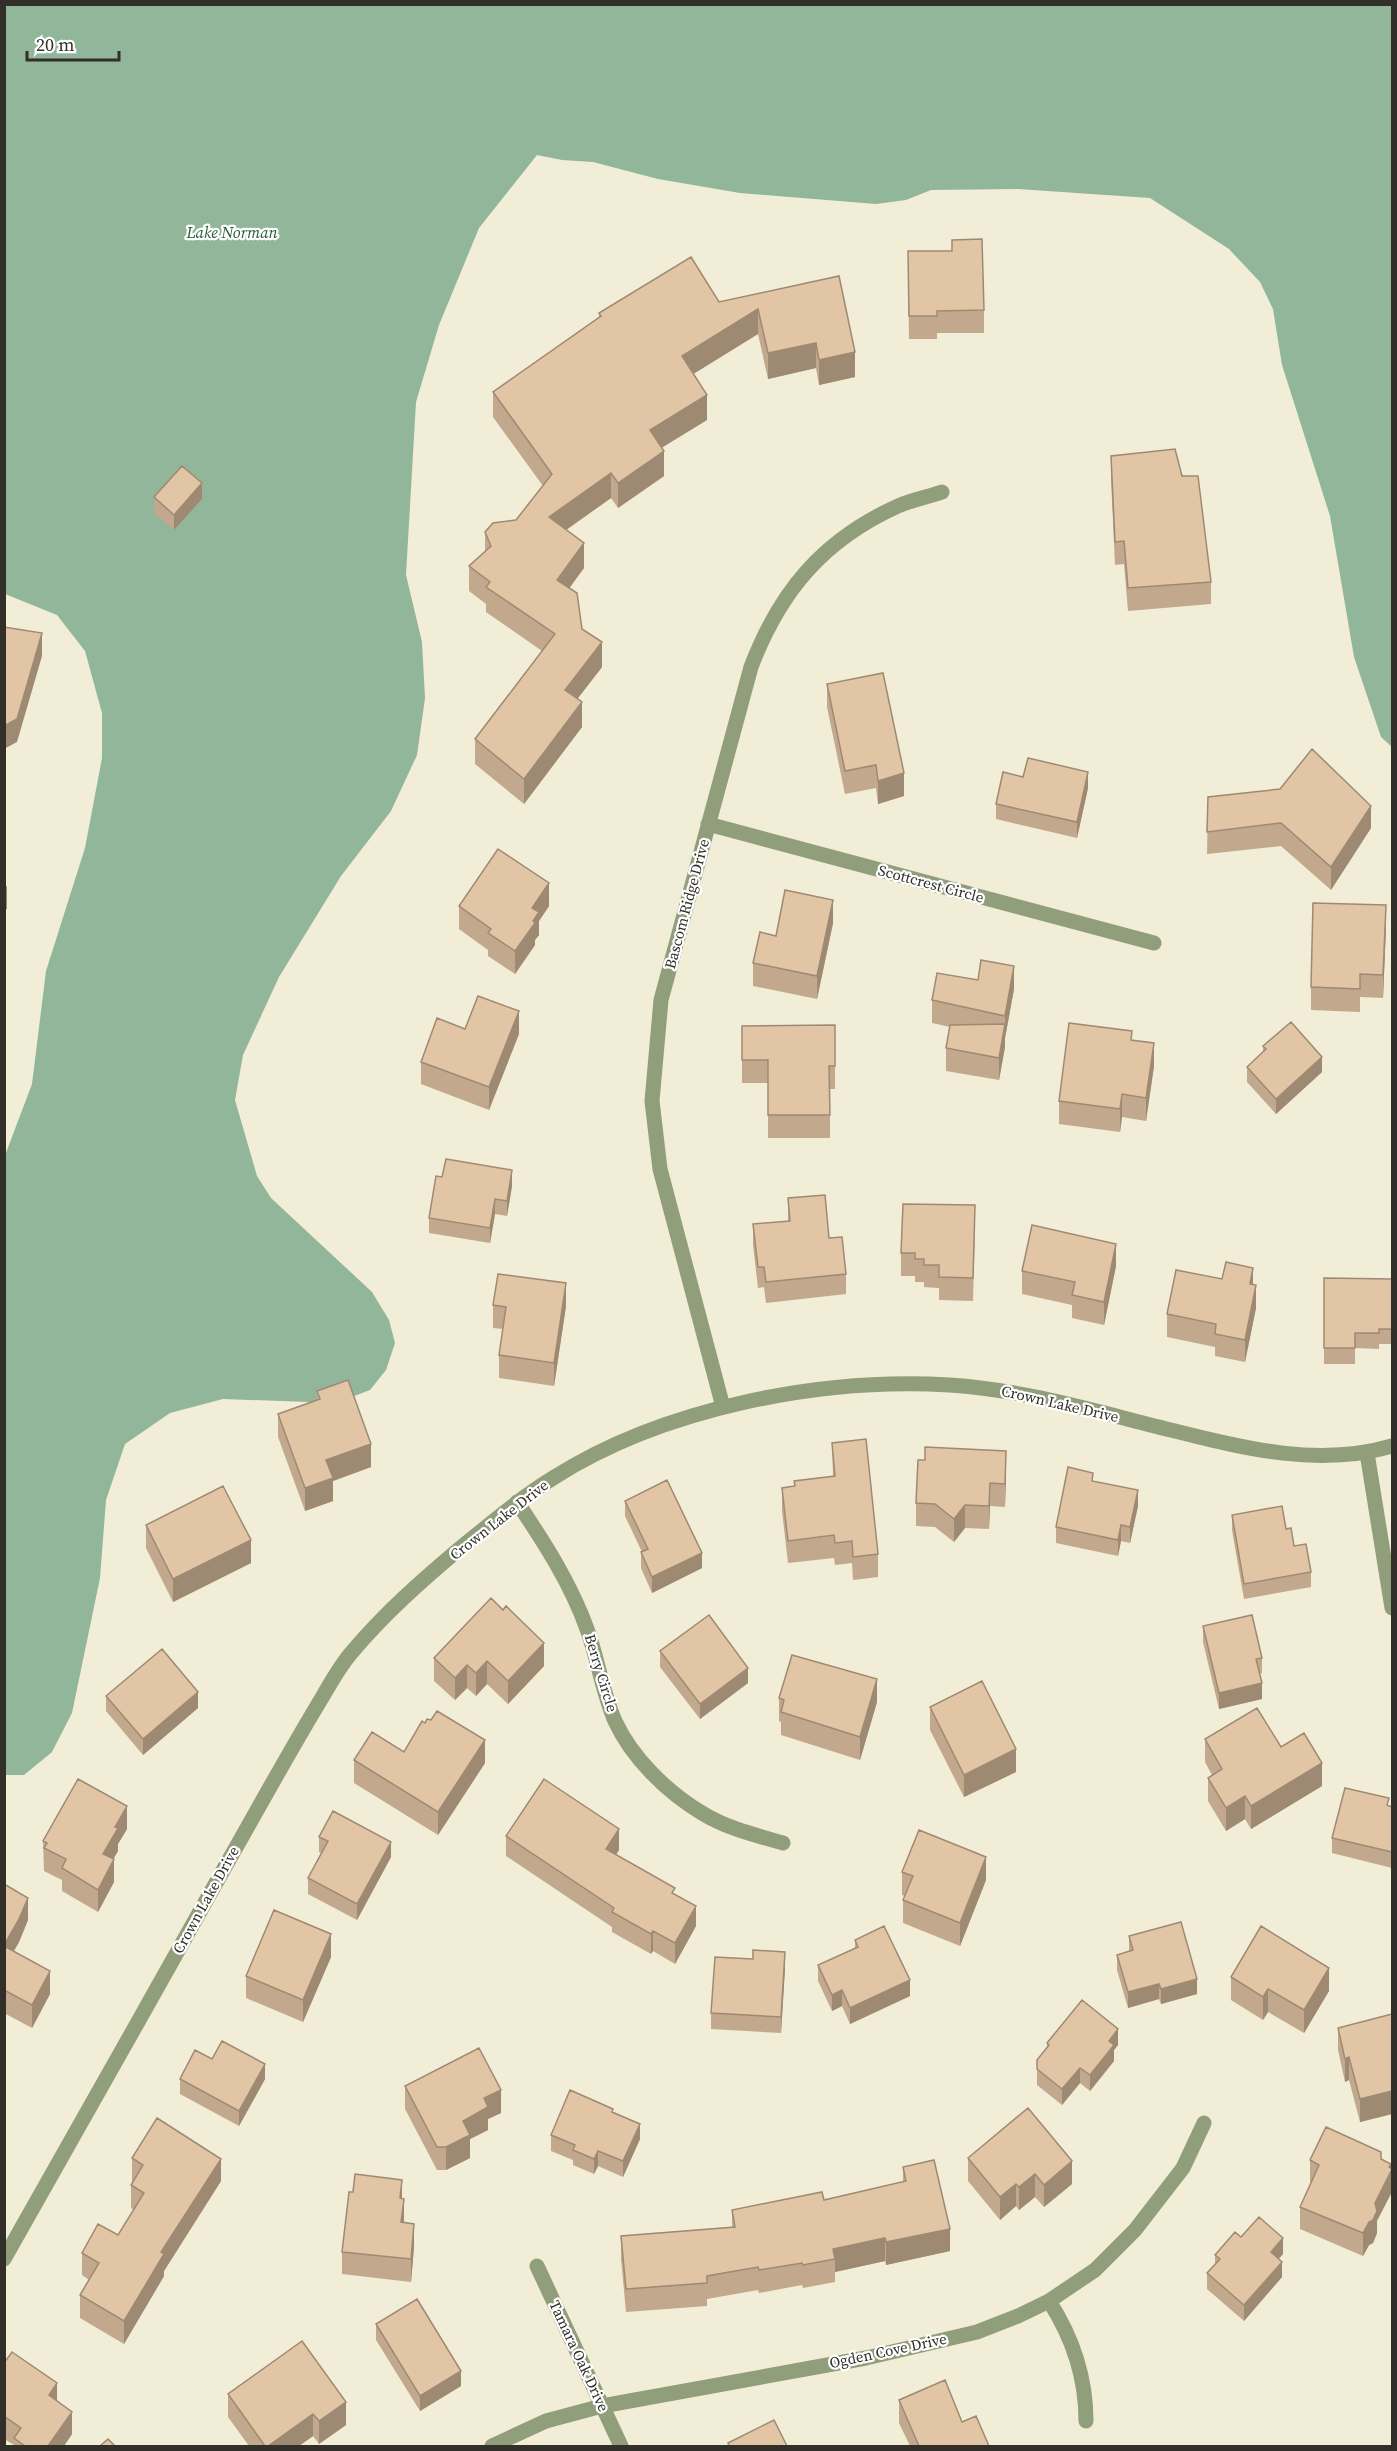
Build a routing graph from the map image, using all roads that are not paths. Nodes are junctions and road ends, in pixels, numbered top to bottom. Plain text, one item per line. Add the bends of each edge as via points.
1 (942, 492) dead end
2 (708, 824) junction
3 (1154, 943) dead end
4 (723, 1407) junction
5 (1392, 1446) edge
6 (1367, 1454) junction
7 (517, 1502) junction
8 (1392, 1608) edge
9 (783, 1843) dead end
10 (1204, 2122) dead end
11 (4, 2259) edge
12 (537, 2266) dead end
13 (1049, 2301) junction
14 (602, 2406) junction
15 (1086, 2421) dead end
16 (492, 2446) edge
17 (621, 2446) edge

1 - 2 street, Bascom Ridge Drive via 900,505 873,519 835,544 804,573 765,631 751,667
2 - 3 street, Scottcrest Circle
2 - 4 street, Bascom Ridge Drive via 661,1000 652,1101 660,1169
4 - 6 street, Crown Lake Drive via 837,1388 952,1385 1010,1391 1262,1451 1321,1456
4 - 7 street, Crown Lake Drive via 603,1450
5 - 6 street, Crown Lake Drive
6 - 8 street
7 - 9 street, Berry Circle via 568,1586 588,1630 615,1722 638,1757 668,1788 702,1813
7 - 11 street, Crown Lake Drive via 410,1589 349,1655 294,1743
10 - 13 street, Ogden Cove Drive via 1183,2168 1135,2230 1095,2270
12 - 14 street, Tamara Oak Drive
13 - 14 street, Ogden Cove Drive via 977,2332 877,2355
13 - 15 street via 1079,2360
14 - 16 street, Ogden Cove Drive via 546,2421
14 - 17 street, Tamara Oak Drive

